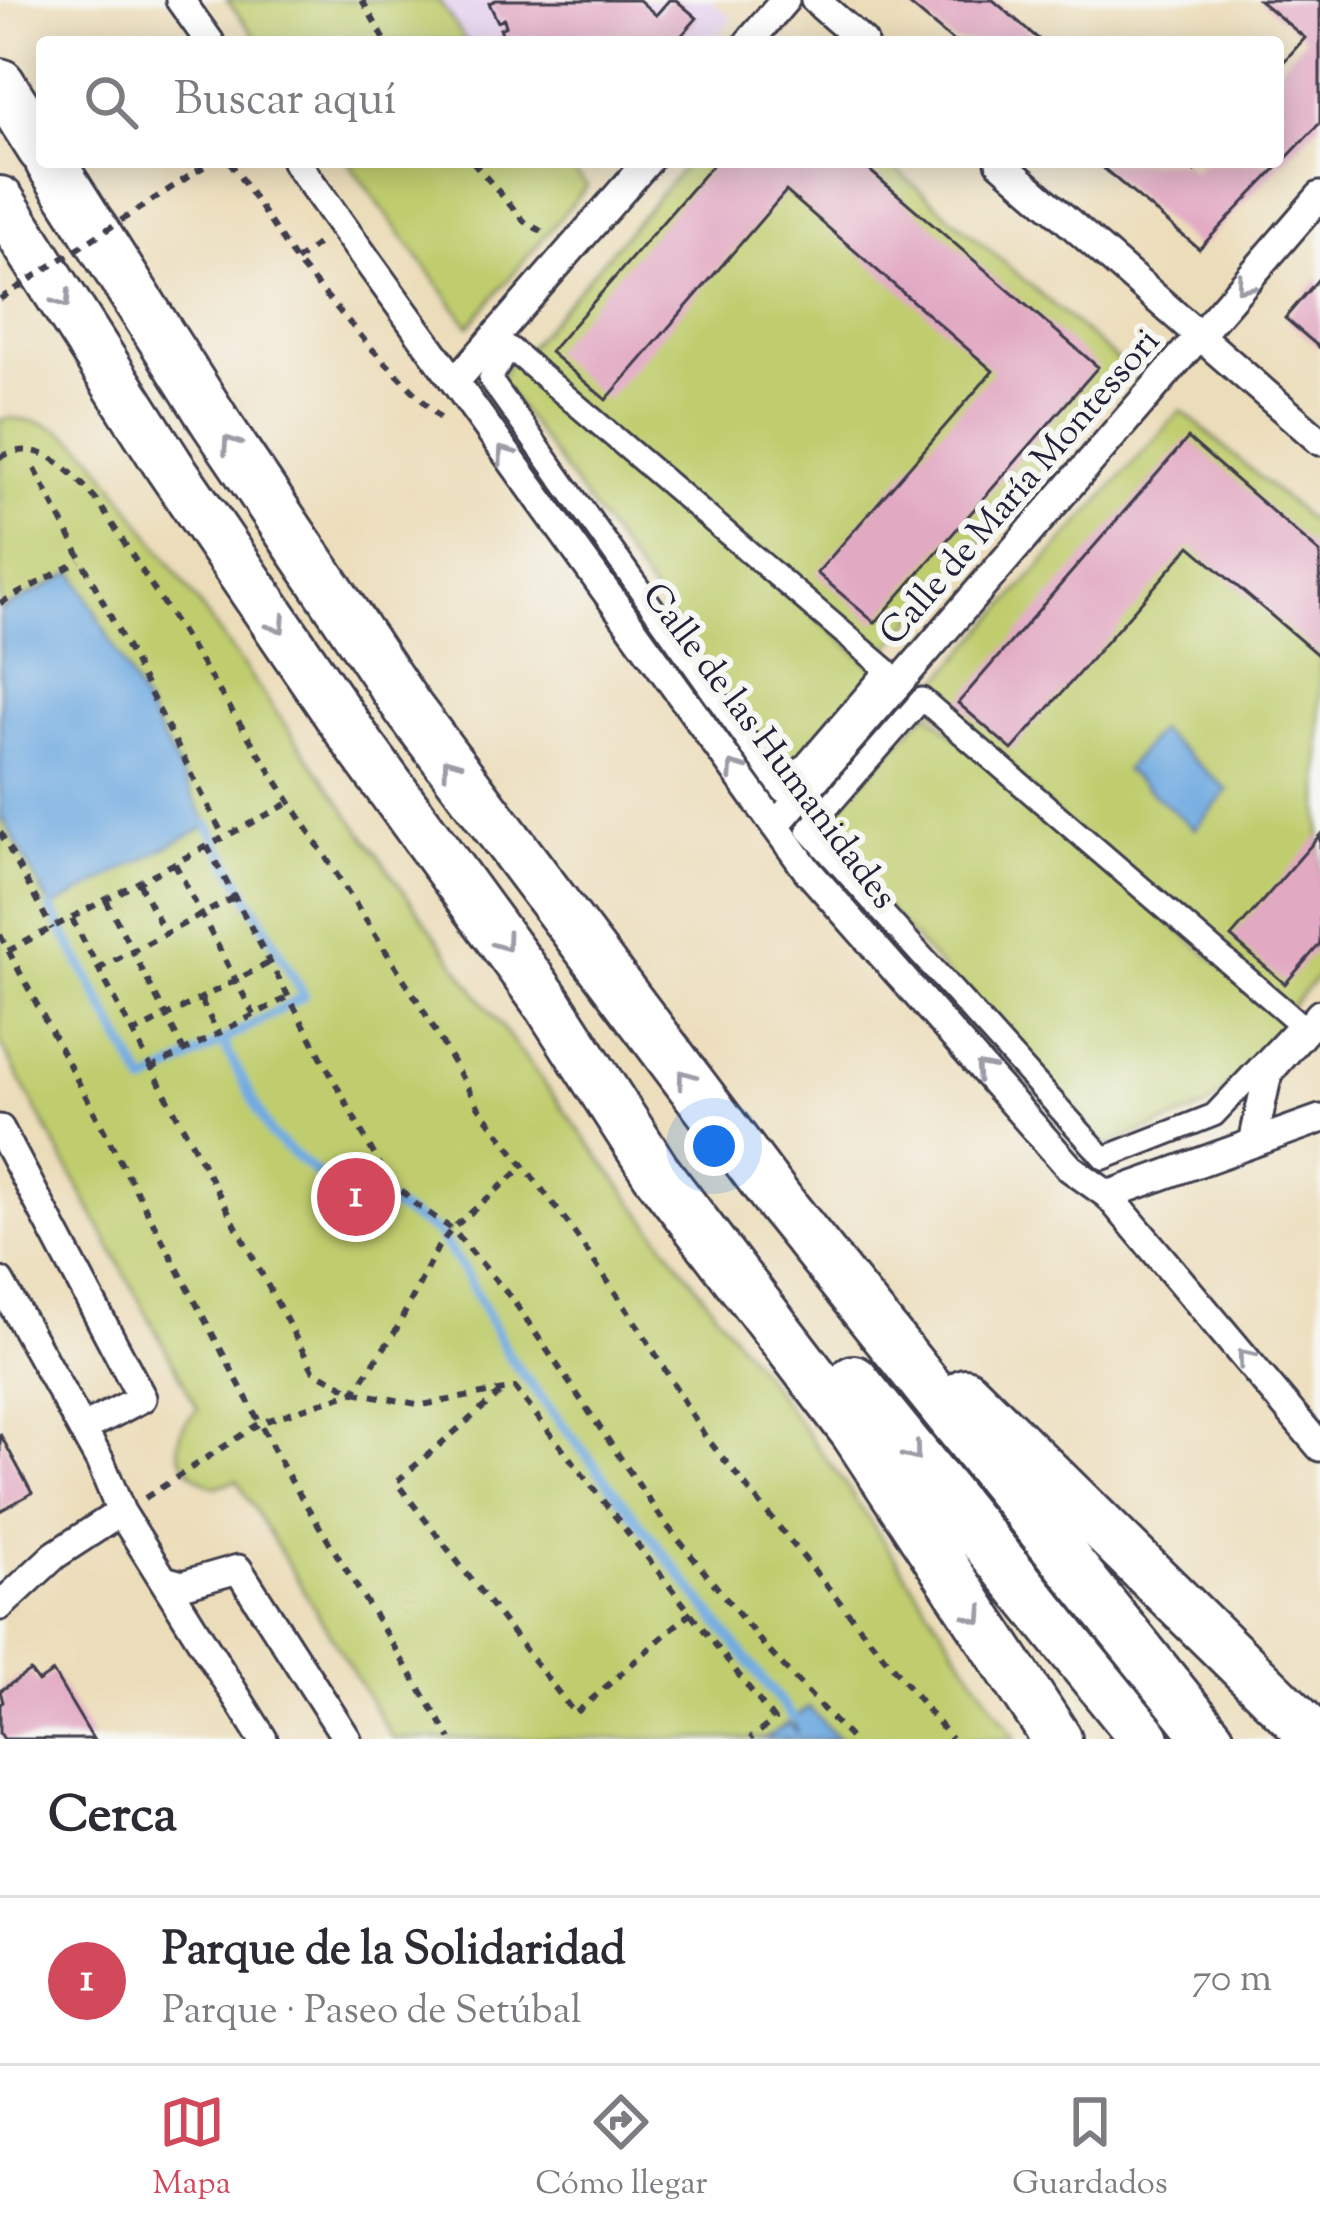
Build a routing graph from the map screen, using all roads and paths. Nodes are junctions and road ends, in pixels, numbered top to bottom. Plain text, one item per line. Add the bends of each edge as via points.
1 (181, 0) edge
2 (362, 0) edge
3 (785, 0) edge
4 (814, 0) edge
5 (206, 36) edge
6 (383, 36) edge
7 (754, 36) edge
8 (856, 36) edge
9 (0, 82) edge
10 (36, 139) edge
11 (54, 168) edge
12 (202, 168) edge
13 (234, 168) edge
14 (300, 168) edge
15 (478, 168) edge
16 (641, 168) edge
17 (1007, 168) edge
18 (1320, 196) edge
19 (0, 201) edge
20 (572, 249) junction
21 (0, 299) edge
22 (1200, 336) junction
23 (510, 348) joint
24 (455, 382) junction
25 (479, 418) junction
26 (1320, 441) edge
27 (0, 457) edge
28 (35, 469) dead end
29 (80, 561) junction
30 (0, 603) edge
31 (291, 802) junction
32 (776, 826) junction
33 (0, 832) edge
34 (224, 837) junction
35 (209, 845) junction
36 (175, 863) junction
37 (139, 883) junction
38 (234, 898) junction
39 (106, 900) junction
40 (202, 914) junction
41 (69, 921) junction
42 (53, 928) junction
43 (165, 934) junction
44 (0, 935) edge
45 (8, 951) junction
46 (132, 951) junction
47 (269, 963) junction
48 (98, 969) junction
49 (236, 980) junction
50 (288, 997) junction
51 (200, 998) junction
52 (548, 1004) junction
53 (254, 1015) junction
54 (166, 1016) junction
55 (1310, 1018) edge
56 (132, 1034) junction
57 (218, 1034) junction
58 (184, 1051) junction
59 (151, 1070) junction
60 (1320, 1119) edge
61 (0, 1129) edge
62 (1252, 1143) junction
63 (522, 1168) junction
64 (1108, 1195) junction
65 (781, 1204) junction
66 (450, 1232) junction
67 (0, 1282) edge
68 (503, 1390) junction
69 (354, 1392) junction
70 (260, 1423) junction
71 (82, 1430) junction
72 (1320, 1447) edge
73 (121, 1512) junction
74 (164, 1580) junction
75 (0, 1606) edge
76 (692, 1611) junction
77 (263, 1739) edge
78 (347, 1739) edge
79 (451, 1739) edge
80 (750, 1739) edge
81 (851, 1739) edge
82 (951, 1739) edge
83 (1057, 1739) edge
84 (1145, 1739) edge
85 (1210, 1739) edge
86 (1317, 1739) edge

1 - 5 street
2 - 6 path
3 - 7 street
4 - 8 street
9 - 10 highway
65 -> 11 highway via 408,708
12 - 21 path, bridge
13 - 25 path via 296,261 374,351 456,434
14 - 24 street, Calle de las Humanidades
15 - 20 path via 525,222
16 - 20 street
17 - 22 street
18 -> 22 street, Calle de María Montessori
19 -> 52 highway via 362,749
20 - 24 street
22 - 26 street
22 - 32 street, Calle de María Montessori
23 - 23 street via 887,670 783,791 490,379
24 - 25 street, Calle de las Humanidades
32 -> 25 street, Calle de las Humanidades
27 - 31 path via 39,450 96,499
28 - 29 path
29 - 30 path
29 - 34 path
31 - 34 path
31 - 63 path
64 -> 32 street, Calle de las Humanidades via 1070,1168
33 - 42 path
34 - 35 path
35 - 36 path
35 - 38 path
36 - 37 path
36 - 40 path
37 - 39 path
37 - 43 path
38 - 40 path
38 - 47 path
39 - 41 path
39 - 46 path
40 - 43 path
40 - 49 path
41 - 42 path
41 - 48 path
42 - 45 path
43 - 46 path
44 - 45 path
45 - 70 path
46 - 48 path
46 - 54 path
47 - 49 path
47 - 50 path
48 - 56 path
49 - 51 path
49 - 53 path
50 - 53 path
50 - 66 path via 382,1171
51 - 54 path
51 - 57 path
52 -> 83 highway via 656,1172 855,1432
52 -> 84 highway
53 - 57 path
54 - 56 path
54 - 58 path
55 - 55 street via 1214,1115 1104,1158 808,830 922,699
55 - 62 street via 1268,1073
56 - 59 path
57 - 58 path
58 - 59 path
59 - 69 path via 313,1370
60 - 62 street
61 - 71 street via 142,1398
62 - 64 street
63 - 66 path
63 - 82 path via 570,1226 752,1498
72 -> 64 street, Calle de las Humanidades
65 - 85 highway
65 - 86 highway
66 - 69 path
66 - 81 path via 513,1300 664,1522
67 - 71 street
68 - 69 path via 422,1405
68 - 76 path via 515,1388
68 - 76 path via 396,1482 575,1714
69 - 70 path
70 - 73 path
70 - 79 path
71 - 73 street
73 - 74 street
73 - 75 street
74 - 77 street
74 - 78 street via 182,1585 238,1569
76 - 80 path via 774,1720

